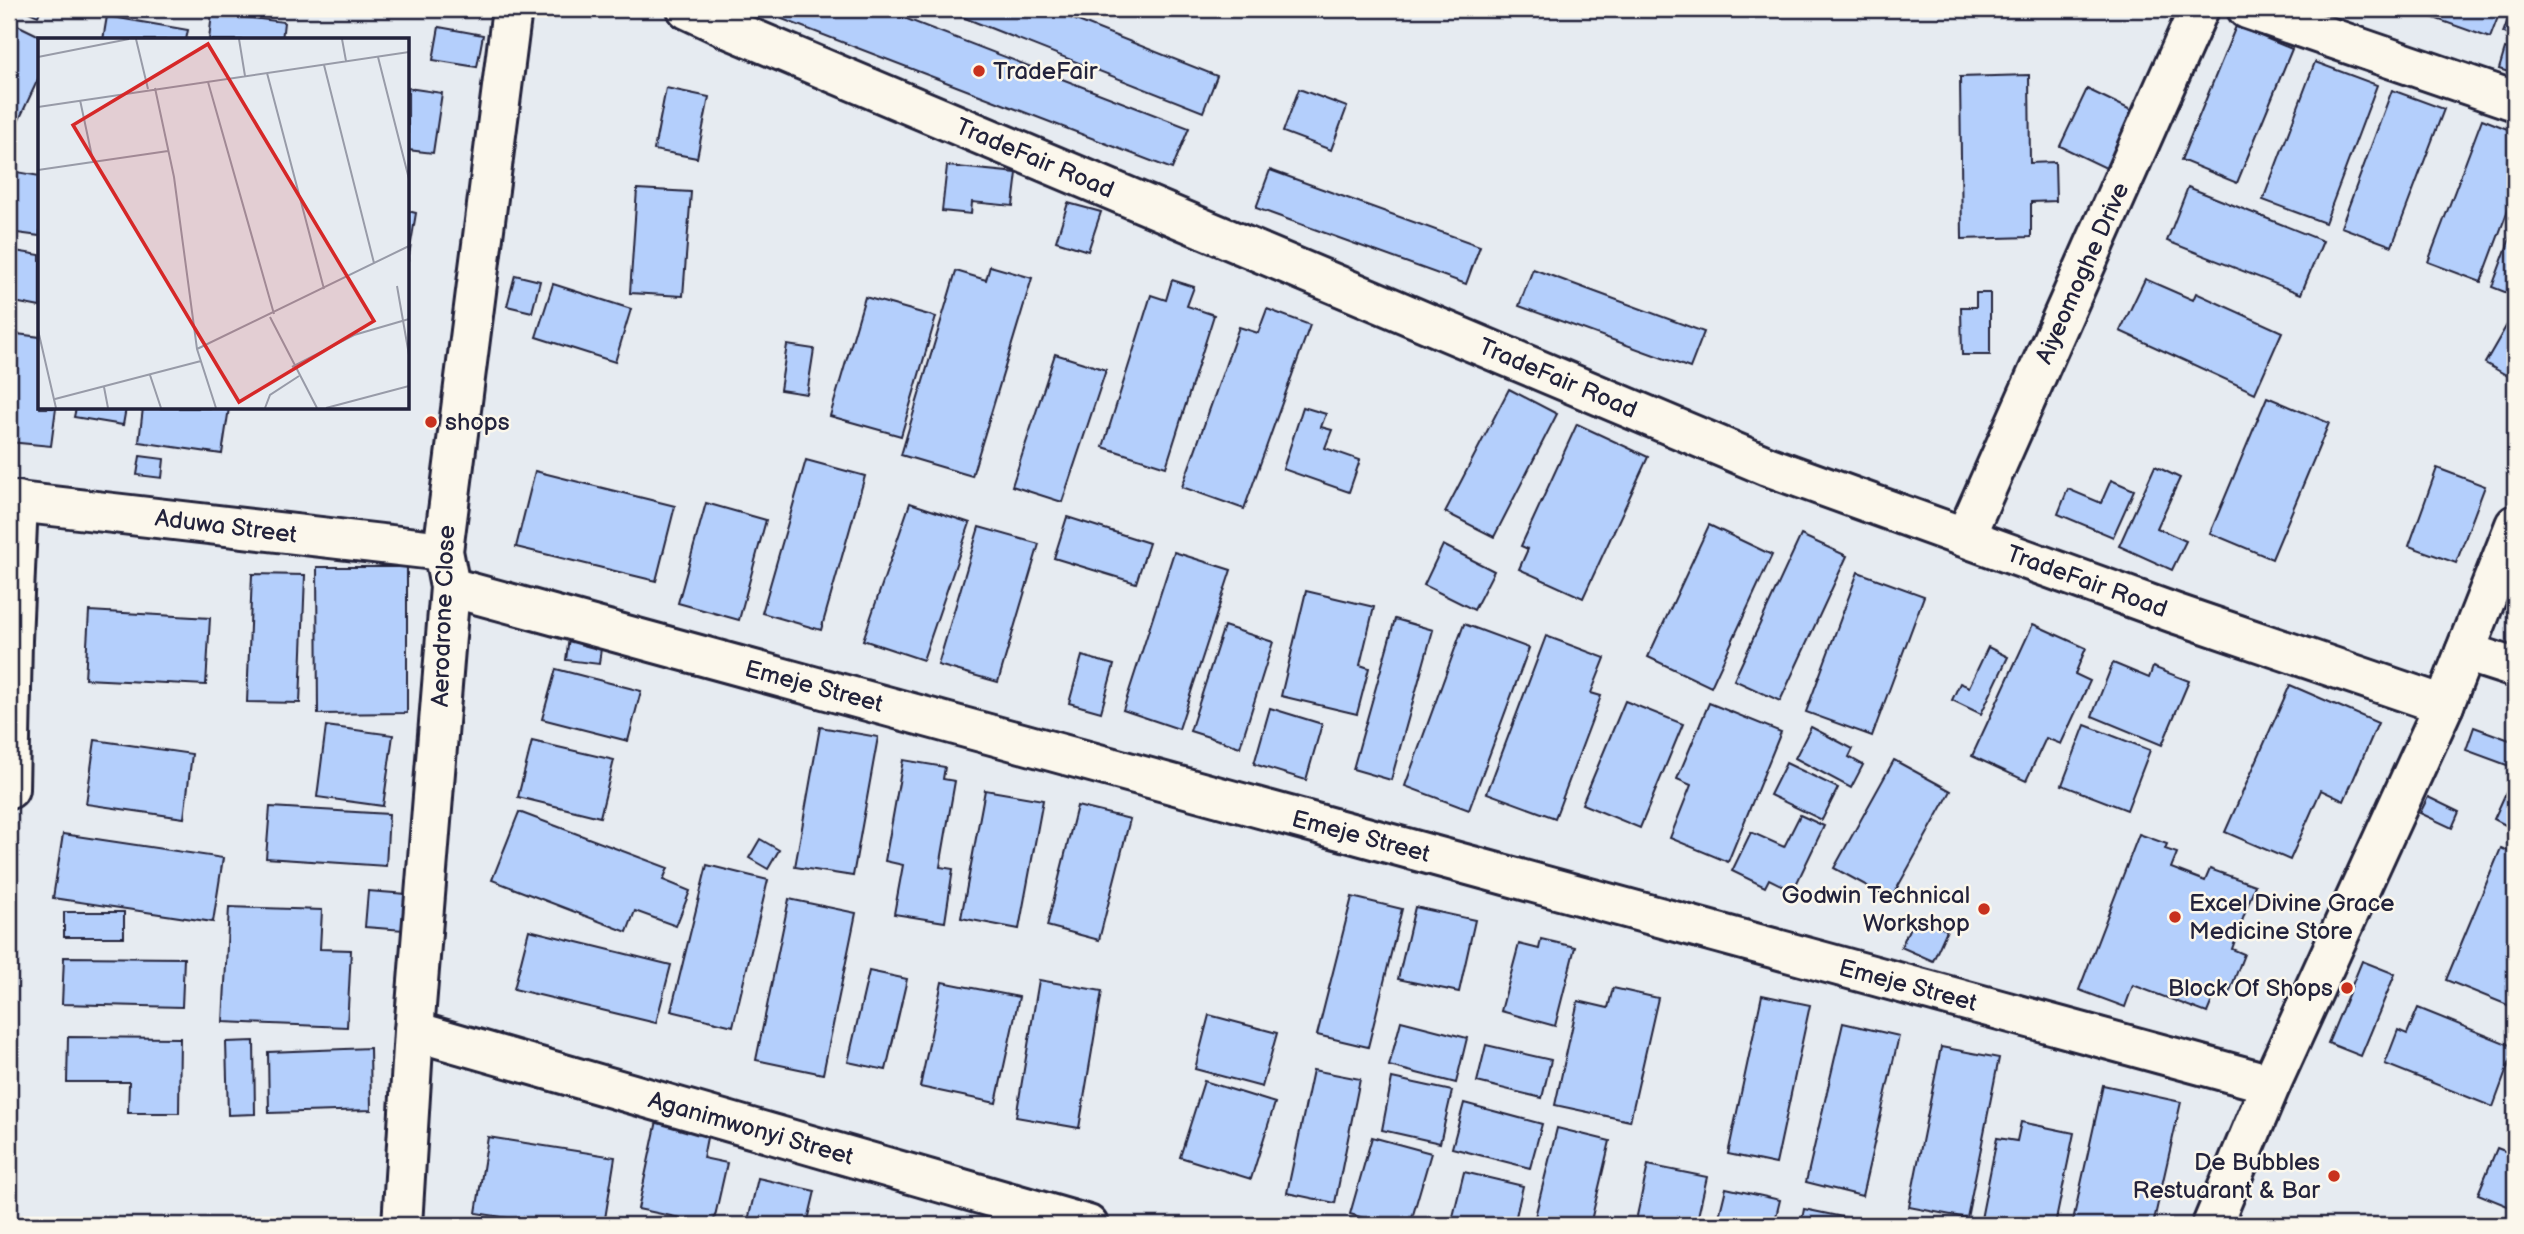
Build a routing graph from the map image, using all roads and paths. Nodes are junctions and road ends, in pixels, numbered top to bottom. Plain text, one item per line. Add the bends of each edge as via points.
1 (512, 9) edge
2 (687, 9) edge
3 (2199, 9) edge
4 (2247, 9) edge
5 (737, 20) edge
6 (2515, 101) edge
7 (14, 501) edge
8 (2515, 524) edge
9 (1965, 537) junction
10 (446, 569) junction
11 (2465, 652) junction
12 (2515, 668) edge
13 (2444, 705) junction
14 (9, 789) edge
15 (414, 1031) junction
16 (2271, 1084) junction
17 (402, 1225) edge
18 (1088, 1225) edge
19 (2212, 1225) edge

1 - 10 street, Aerodrone Close
2 - 5 street, TradeFair Road
3 - 9 street, Aiyeomoghe Drive
4 - 6 street
5 - 9 street, TradeFair Road via 1755,461
7 - 10 street, Aduwa Street
7 - 14 street
8 - 11 street
9 - 13 street, TradeFair Road
10 - 15 street, Aerodrone Close
10 - 16 street, Emeje Street
11 - 12 street
11 - 13 street
13 - 16 street
15 - 17 street, Aerodrone Close
15 - 18 street, Aganimwonyi Street
16 - 19 street

